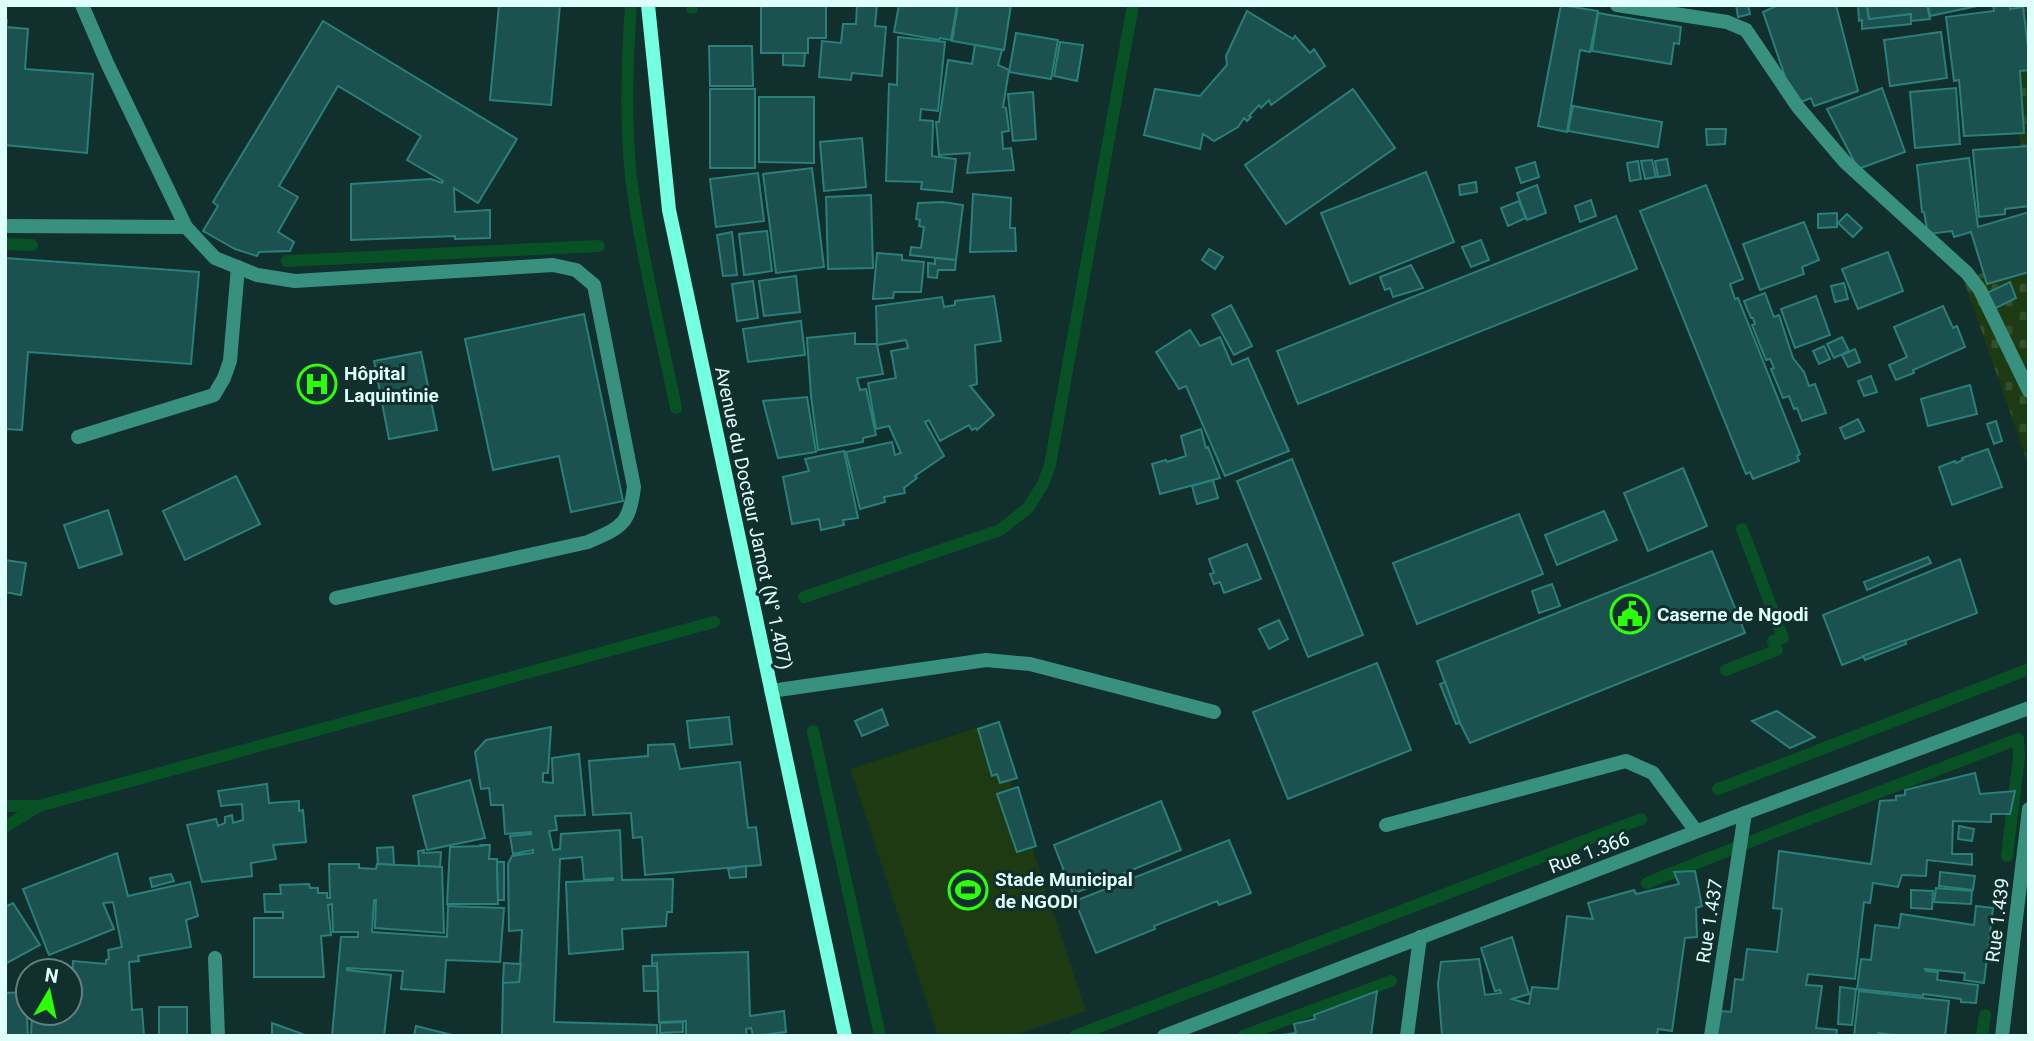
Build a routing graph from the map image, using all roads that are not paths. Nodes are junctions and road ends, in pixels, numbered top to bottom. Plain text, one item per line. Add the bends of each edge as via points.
1 (82, 5) edge
2 (648, 5) edge
3 (1617, 5) edge
4 (5, 226) edge
5 (186, 227) junction
6 (238, 267) junction
7 (2029, 391) edge
8 (78, 437) dead end
9 (336, 598) dead end
10 (771, 691) junction
11 (2029, 708) edge
12 (1214, 712) dead end
13 (2029, 808) edge
14 (1745, 813) junction
15 (1386, 825) dead end
16 (1696, 831) junction
17 (1420, 937) junction
18 (215, 958) dead end
19 (218, 1036) edge
20 (845, 1036) edge
21 (1164, 1036) edge
22 (1407, 1036) edge
23 (1711, 1036) edge
24 (2002, 1036) edge

1 - 5 street
2 - 10 main road, Avenue du Docteur Jamot (N° 1.407) via 669,210
3 - 7 street via 1727,22 1746,30 1798,107 1845,162 1967,273 1980,290
4 - 5 street
5 - 6 street via 215,258
6 - 8 street via 230,360 214,395
6 - 9 street via 295,281 553,265 576,271 594,285 634,487 630,511 618,527 587,542
10 - 12 street via 986,660 1030,664
10 - 20 main road, Avenue du Docteur Jamot (N° 1.407)
11 - 14 street, Rue 1.366
13 - 24 street, Rue 1.439
14 - 16 street, Rue 1.366
14 - 23 street, Rue 1.437
15 - 16 street via 1626,761 1653,773
16 - 17 street, Rue 1.366
17 - 21 street, Rue 1.366
17 - 22 street
18 - 19 street

